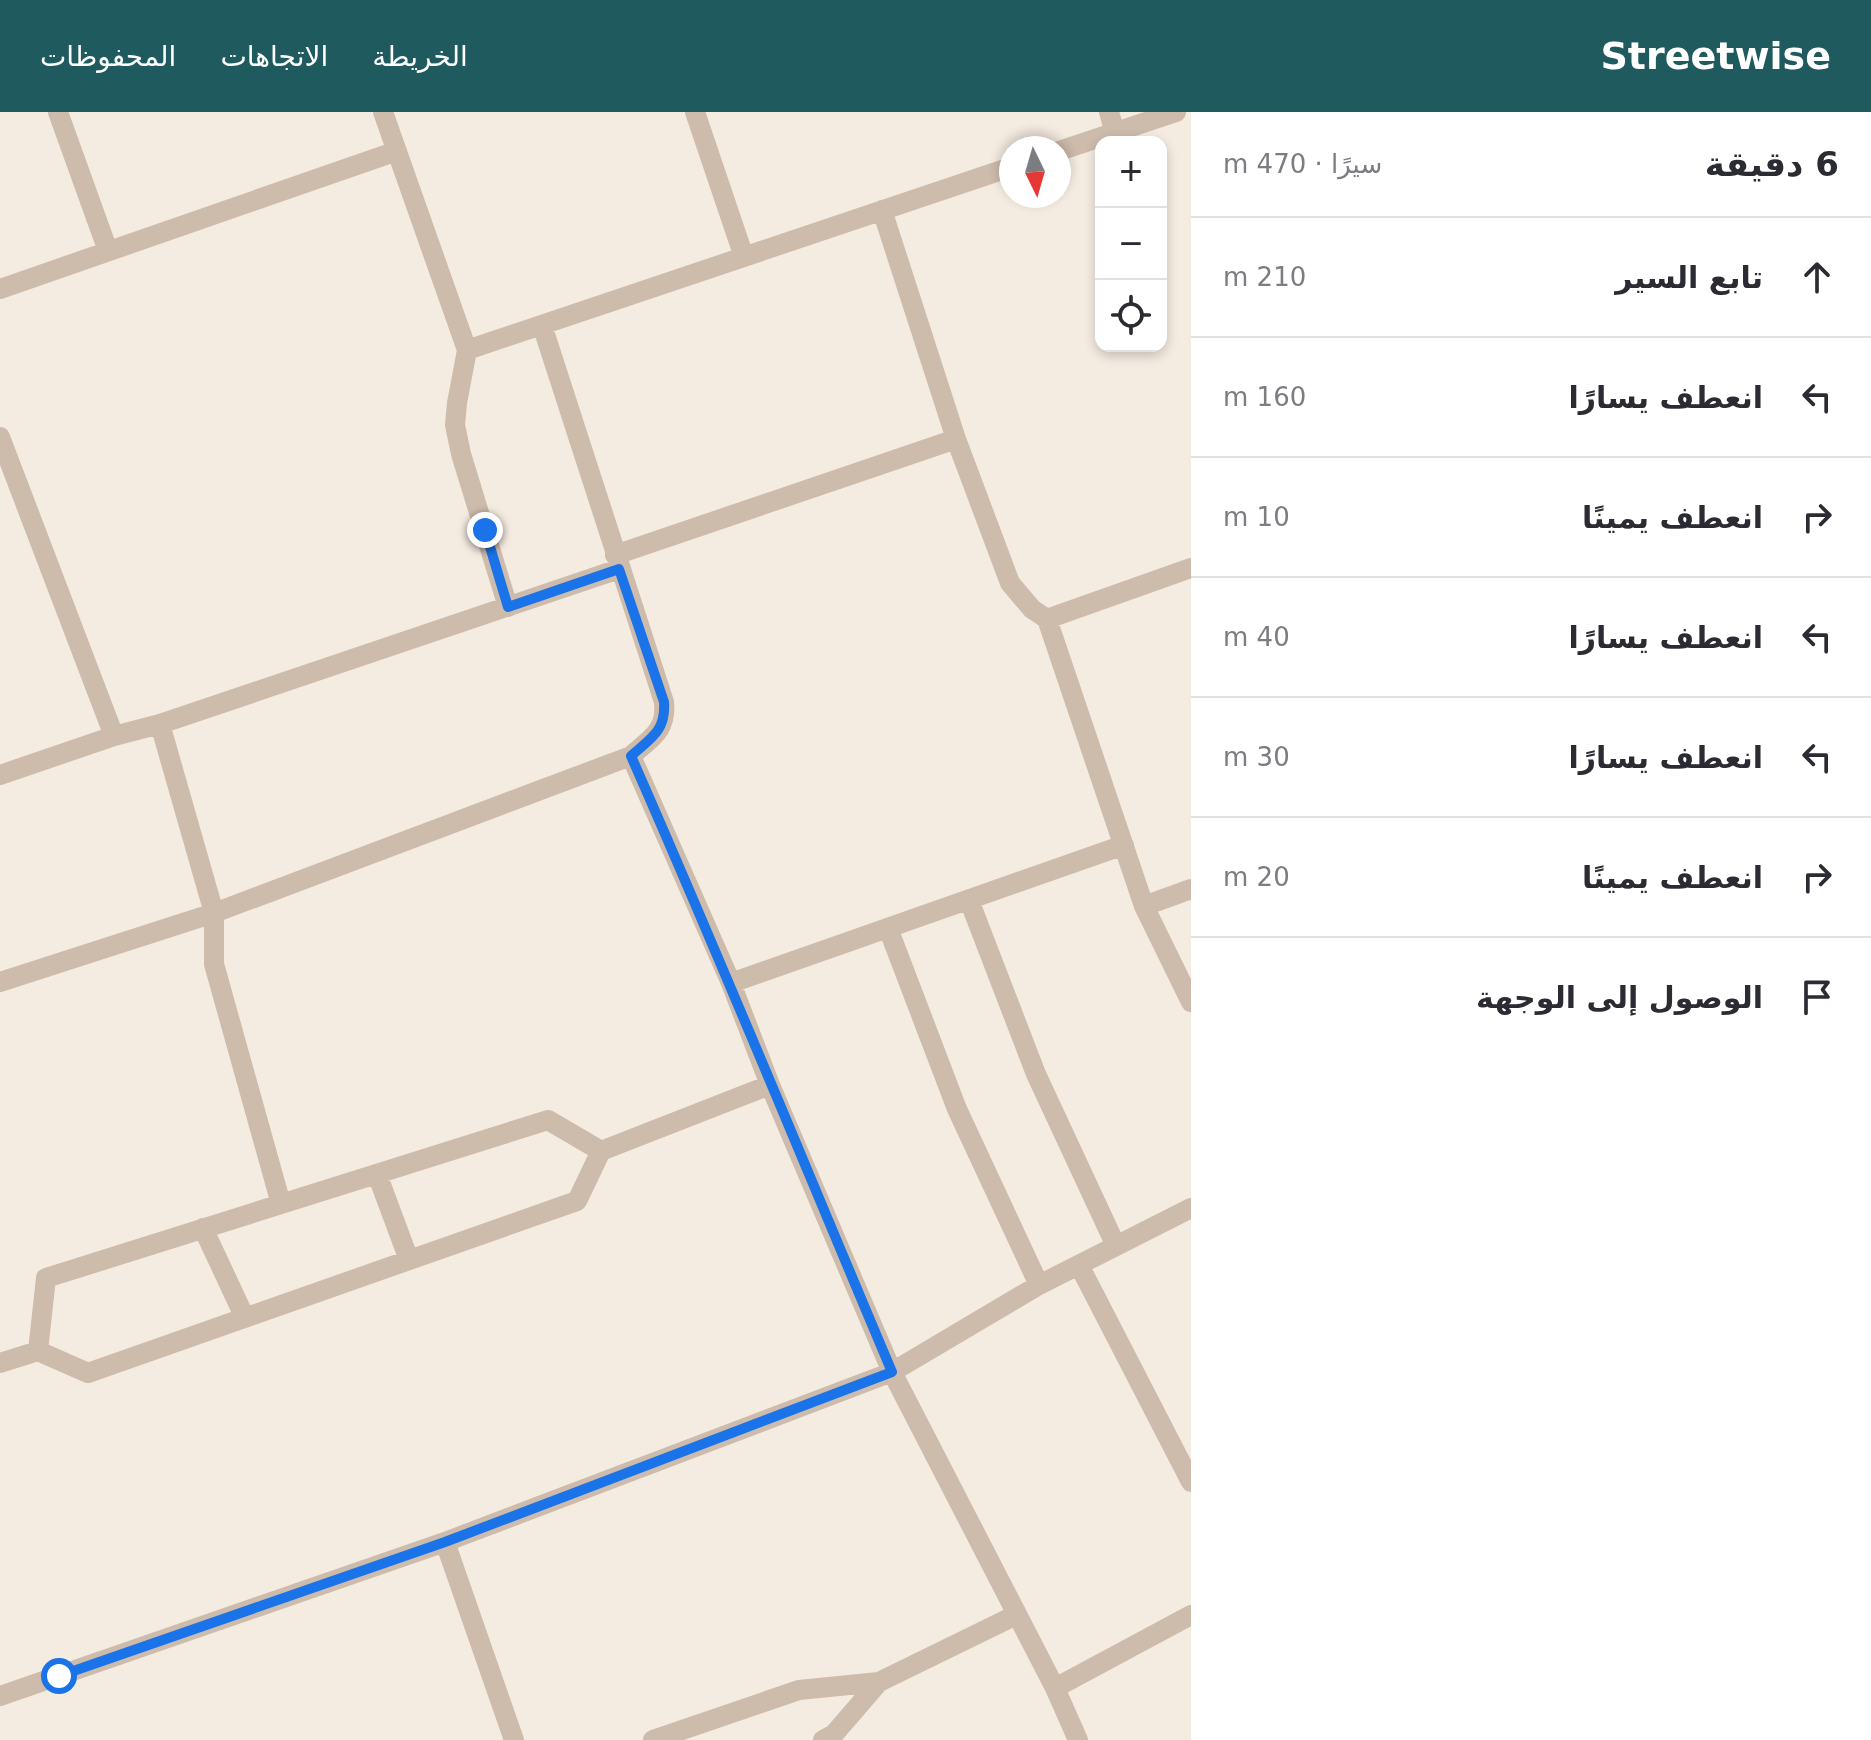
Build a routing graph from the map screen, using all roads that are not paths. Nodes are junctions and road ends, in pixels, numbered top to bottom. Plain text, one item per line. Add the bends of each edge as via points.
1 (58, 112) edge
2 (383, 112) edge
3 (695, 112) edge
4 (1109, 112) edge
5 (1176, 112) edge
6 (1115, 133) junction
7 (1071, 147) edge
8 (397, 151) junction
9 (999, 171) edge
10 (882, 210) junction
11 (108, 251) junction
12 (744, 257) junction
13 (0, 289) edge
14 (542, 325) junction
15 (467, 350) junction
16 (0, 437) edge
17 (956, 439) junction
18 (617, 562) junction
19 (1191, 568) edge
20 (508, 607) junction
21 (1047, 619) junction
22 (160, 724) junction
23 (114, 736) junction
24 (631, 756) junction
25 (0, 775) edge
26 (1124, 845) junction
27 (1191, 889) edge
28 (969, 900) junction
29 (1144, 906) junction
30 (214, 913) junction
31 (888, 928) junction
32 (0, 982) edge
33 (731, 983) junction
34 (1191, 1002) edge
35 (770, 1085) junction
36 (601, 1151) junction
37 (377, 1174) junction
38 (281, 1204) junction
39 (1191, 1208) edge
40 (203, 1228) junction
41 (1116, 1246) junction
42 (409, 1260) junction
43 (1079, 1265) junction
44 (1039, 1285) junction
45 (245, 1318) junction
46 (38, 1351) junction
47 (0, 1363) edge
48 (892, 1372) junction
49 (1191, 1482) edge
50 (445, 1542) junction
51 (1016, 1615) junction
52 (1191, 1615) edge
53 (879, 1682) junction
54 (1055, 1688) junction
55 (0, 1696) edge
56 (514, 1740) edge
57 (653, 1740) edge
58 (823, 1740) edge
59 (1078, 1740) edge

1 - 11 street
2 - 8 street
3 - 12 street
4 - 6 street
5 - 6 street
6 - 7 street
8 - 11 street
8 - 15 street
9 - 10 street
10 - 12 street
10 - 17 street
11 - 13 street
12 - 14 street
14 - 15 street
14 - 18 street
15 - 20 street via 455,425
16 - 23 street
17 - 18 street
17 - 21 street via 1010,583
18 - 20 street
18 - 24 street via 664,702 659,732
19 - 21 street
20 - 22 street
21 - 26 street
22 - 23 street
22 - 30 street
23 - 25 street
24 - 30 street
24 - 33 street
26 - 28 street
26 - 29 street
27 - 29 street
28 - 31 street
28 - 41 street via 1036,1074
29 - 34 street
30 - 32 street
30 - 38 street via 214,964
31 - 33 street
31 - 44 street via 957,1109
33 - 35 street
35 - 36 street
35 - 48 street
36 - 37 street via 548,1120
36 - 42 street via 577,1201
37 - 38 street
37 - 42 street
38 - 40 street
39 - 41 street
40 - 45 street
40 - 46 street via 46,1278
41 - 43 street
42 - 45 street
43 - 44 street
43 - 49 street
44 - 48 street
45 - 46 street via 88,1373
46 - 47 street
48 - 50 street
48 - 51 street
50 - 55 street
50 - 56 street
51 - 53 street
51 - 54 street
52 - 54 street
53 - 57 street via 799,1690
53 - 58 street
54 - 59 street

